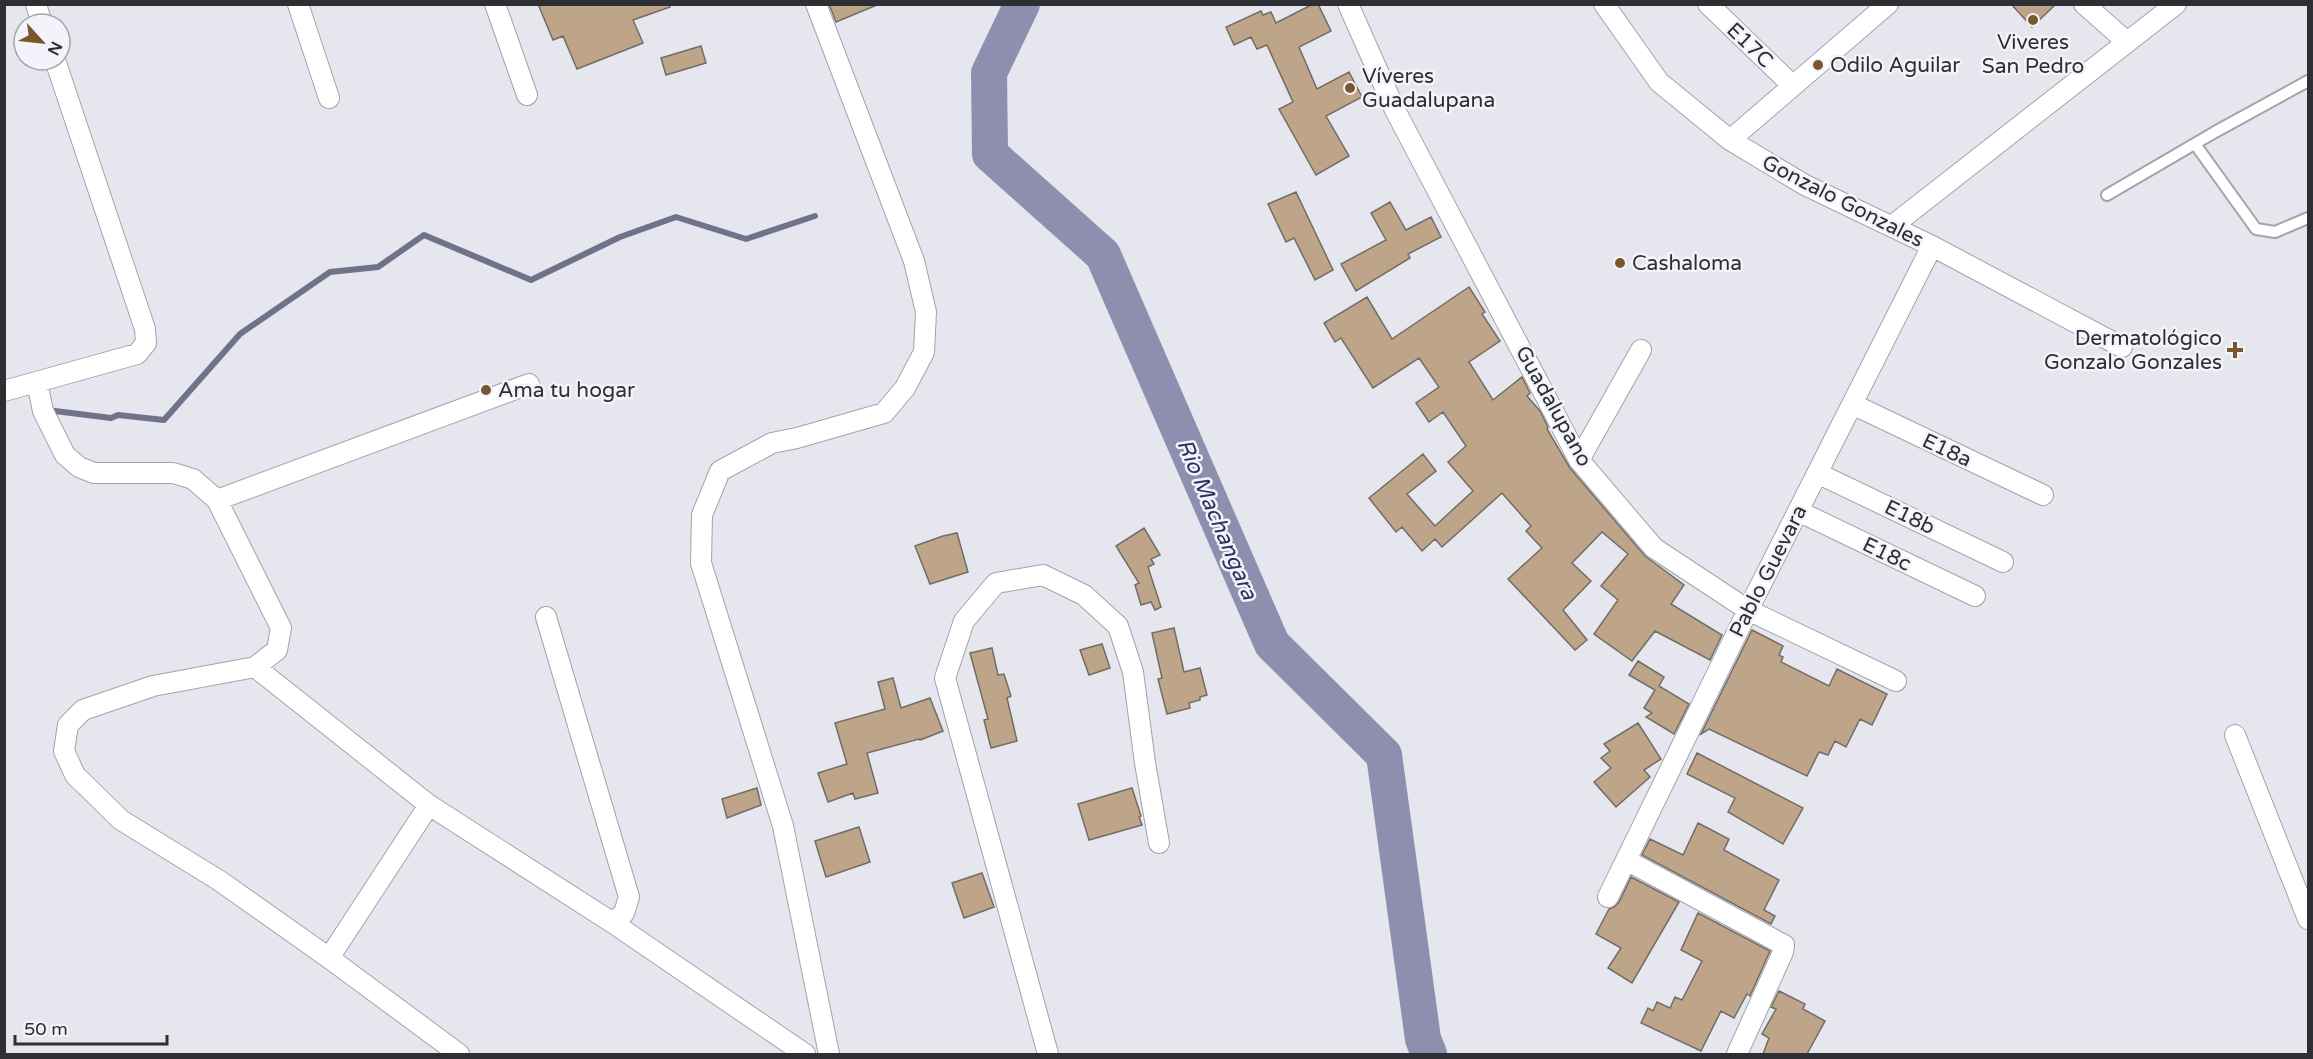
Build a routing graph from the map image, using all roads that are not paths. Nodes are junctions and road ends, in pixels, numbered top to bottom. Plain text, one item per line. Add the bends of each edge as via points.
1 (297, 4) edge
2 (495, 4) edge
3 (816, 4) edge
4 (1348, 4) edge
5 (1604, 4) edge
6 (1708, 4) edge
7 (1888, 4) edge
8 (2084, 4) edge
9 (2176, 4) edge
10 (2127, 42) junction
11 (59, 72) edge
12 (2308, 81) edge
13 (1792, 85) junction
14 (527, 95) dead end
15 (329, 98) dead end
16 (1730, 140) junction
17 (2195, 144) junction
18 (2107, 195) dead end
19 (2308, 218) edge
20 (1892, 226) junction
21 (1932, 246) junction
22 (2122, 347) dead end
23 (1641, 350) dead end
24 (37, 382) junction
25 (529, 384) dead end
26 (4, 391) edge
27 (1852, 404) junction
28 (1579, 460) junction
29 (1817, 473) junction
30 (2043, 495) dead end
31 (217, 500) junction
32 (1798, 512) junction
33 (2003, 562) dead end
34 (1976, 596) dead end
35 (1748, 610) junction
36 (546, 617) dead end
37 (255, 667) junction
38 (1896, 681) dead end
39 (2235, 735) dead end
40 (429, 805) junction
41 (1159, 843) dead end
42 (1626, 860) junction
43 (1608, 897) dead end
44 (2308, 919) edge
45 (613, 923) junction
46 (329, 958) junction
47 (459, 1054) edge
48 (805, 1054) edge
49 (829, 1054) edge
50 (1048, 1054) edge
51 (1737, 1054) edge

1 - 15 street
2 - 14 street
3 - 49 street via 914,261 926,312 924,352 905,388 884,413 772,443 720,471 702,515 701,563 783,826
4 - 28 street, Guadalupano via 1395,110
5 - 16 street, Gonzalo Gonzales via 1659,82
6 - 13 street, E17C
7 - 13 street
8 - 10 street
9 - 10 street
10 - 20 street
11 - 24 street via 145,329 146,344 136,354
12 - 17 lane
13 - 16 street
16 - 20 street, Gonzalo Gonzales via 1806,185
17 - 18 lane
17 - 19 lane via 2256,229 2275,232
20 - 21 street, Gonzalo Gonzales
21 - 22 street, Gonzalo Gonzales
21 - 27 street, Pablo Guevara
23 - 28 street
24 - 26 street
24 - 31 street via 47,420 65,455 79,467 94,473 173,473 193,479
25 - 31 street
27 - 29 street, Pablo Guevara
27 - 30 street, E18a
28 - 35 street, Guadalupano via 1654,548
29 - 32 street, Pablo Guevara
29 - 33 street, E18b
31 - 37 street via 281,628 277,650
32 - 34 street, E18c
32 - 35 street, Pablo Guevara
35 - 38 street, Guadalupano
35 - 42 street, Pablo Guevara
36 - 45 street via 629,897 624,913
37 - 40 street
37 - 46 street via 153,686 83,710 68,725 64,751 75,776 121,820 220,881
39 - 44 street
40 - 45 street
40 - 46 street
41 - 50 street via 1133,672 1118,626 1084,595 1043,575 996,583 964,621 945,678
42 - 43 street, Pablo Guevara
42 - 51 street via 1784,945
45 - 48 street
46 - 47 street

